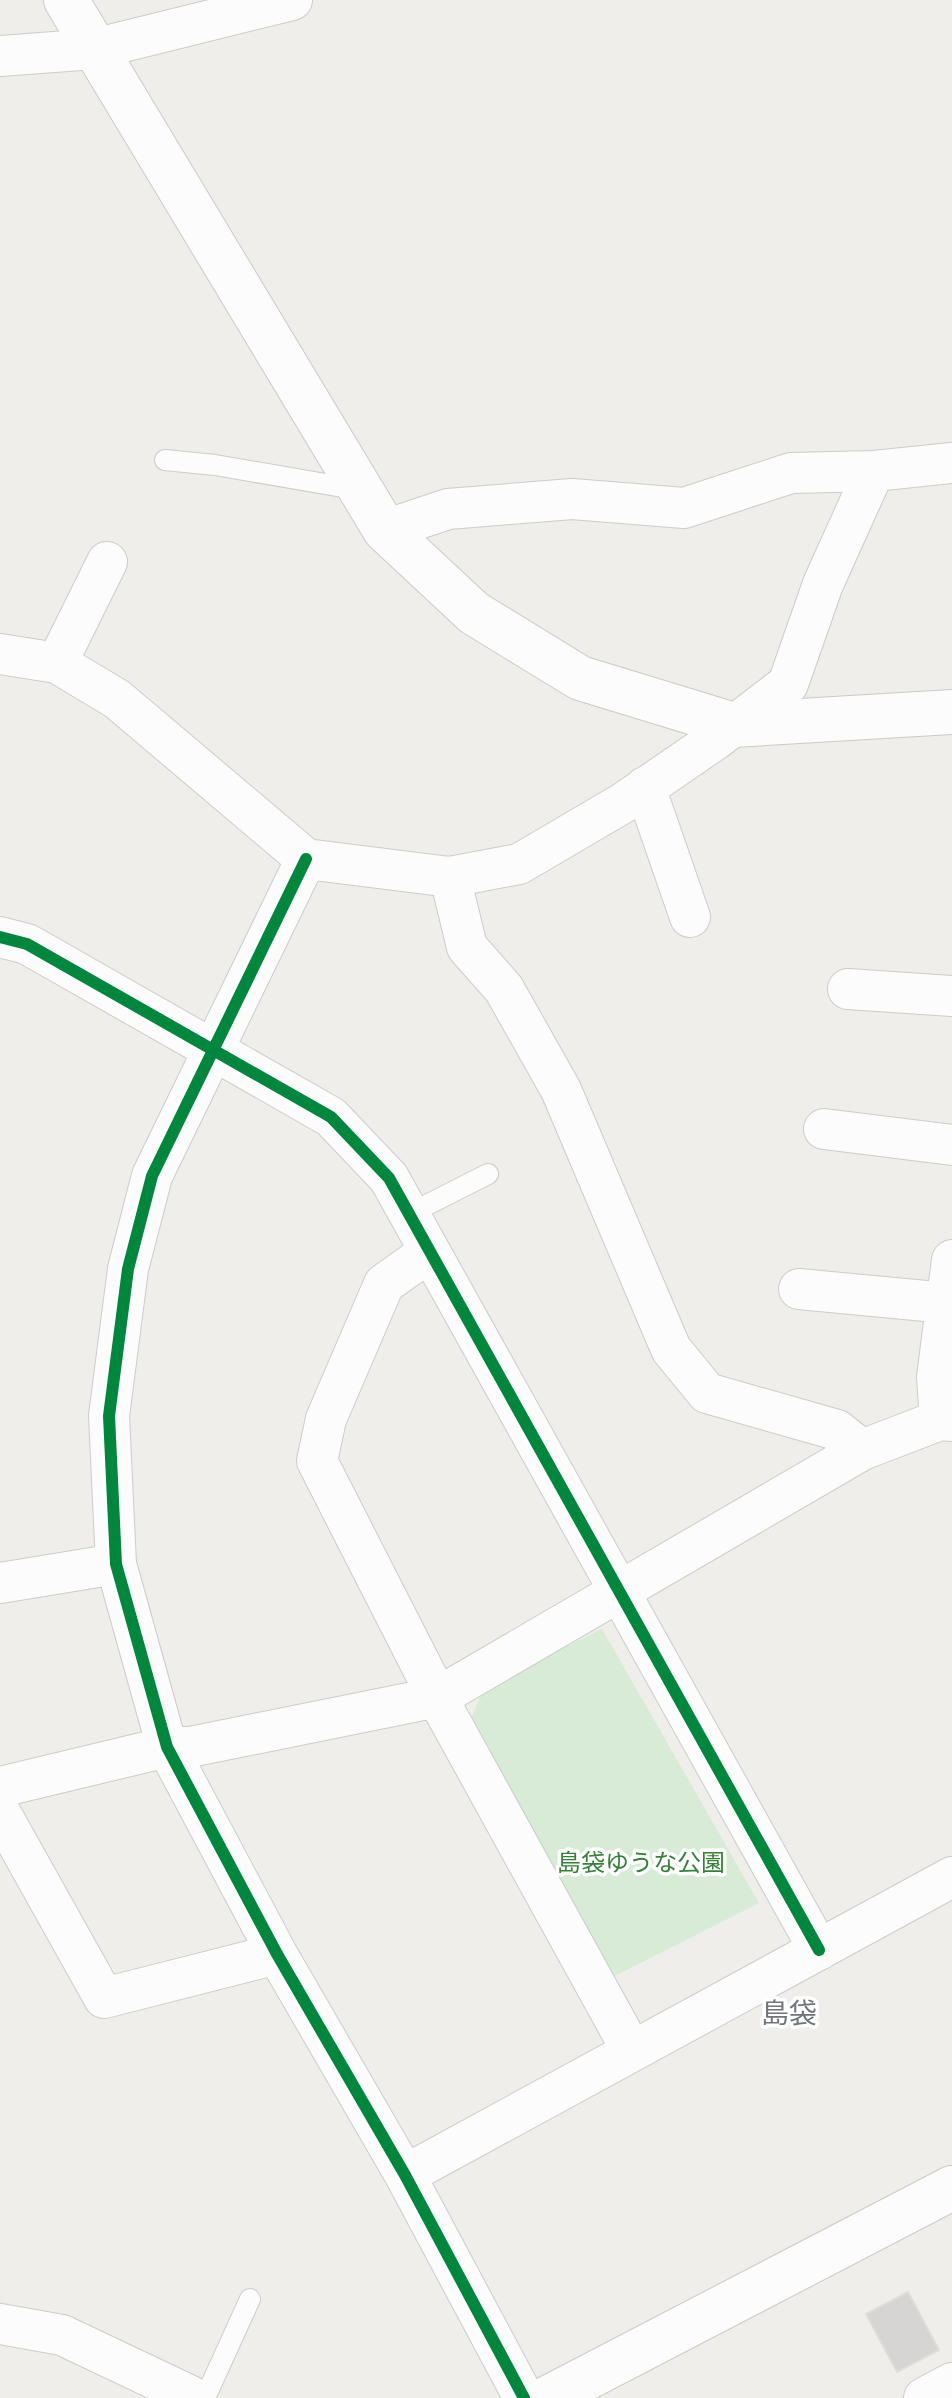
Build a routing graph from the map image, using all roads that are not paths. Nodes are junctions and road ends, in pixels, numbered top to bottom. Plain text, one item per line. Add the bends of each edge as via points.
1 (66, 0) edge
2 (292, 0) edge
3 (143, 18) edge
4 (94, 49) junction
5 (4, 62) edge
6 (165, 460) dead end
7 (952, 463) edge
8 (874, 471) junction
9 (360, 490) junction
10 (385, 530) junction
11 (107, 562) dead end
12 (0, 654) edge
13 (57, 663) junction
14 (952, 712) edge
15 (734, 725) junction
16 (645, 787) junction
17 (306, 859) junction
18 (450, 877) junction
19 (690, 917) dead end
20 (0, 937) edge
21 (848, 989) dead end
22 (952, 996) edge
23 (215, 1049) junction
24 (824, 1129) dead end
25 (952, 1145) edge
26 (488, 1174) dead end
27 (409, 1214) junction
28 (429, 1252) junction
29 (952, 1260) edge
30 (799, 1289) dead end
31 (947, 1303) junction
32 (946, 1420) edge
33 (862, 1450) junction
34 (116, 1564) junction
35 (0, 1583) edge
36 (618, 1592) junction
37 (438, 1697) junction
38 (167, 1747) junction
39 (0, 1787) edge
40 (0, 1812) edge
41 (952, 1877) edge
42 (819, 1950) junction
43 (277, 1954) junction
44 (632, 2051) junction
45 (405, 2175) junction
46 (949, 2197) edge
47 (250, 2299) dead end
48 (0, 2324) edge
49 (952, 2383) edge
50 (195, 2398) edge
51 (205, 2398) edge
52 (524, 2398) edge
53 (548, 2398) edge
54 (924, 2398) edge

1 - 4 street
2 - 3 street via 205,24
3 - 4 street
4 - 5 street
4 - 9 street
6 - 9 lane
7 - 8 street
8 - 10 street via 791,473 684,508 572,499 448,509
8 - 15 street via 823,584 788,684
9 - 10 street
10 - 15 street via 474,613 580,678
11 - 13 street
12 - 13 street
13 - 17 street via 117,699
14 - 15 street
15 - 16 street
16 - 18 street via 519,864
16 - 19 street
17 - 18 street
17 - 23 street
18 - 33 street via 467,947 504,989 561,1090 671,1349 707,1393 837,1430
20 - 23 street via 27,944
21 - 22 street
23 - 27 street via 331,1117 389,1178
23 - 34 street via 152,1176 128,1269 109,1416
24 - 25 street
26 - 27 lane
27 - 28 street
28 - 36 street
28 - 37 street via 384,1284 326,1419 317,1461
29 - 31 street
30 - 31 street
31 - 32 street via 937,1377
32 - 33 street
33 - 36 street
34 - 35 street
34 - 38 street
36 - 37 street
36 - 42 street
37 - 38 street via 190,1747
37 - 44 street
38 - 39 street
38 - 43 street
40 - 43 street via 104,1998
41 - 42 street
42 - 44 street
43 - 45 street
44 - 45 street
45 - 52 street
46 - 53 street
47 - 51 lane
48 - 50 street via 62,2335
49 - 54 street

